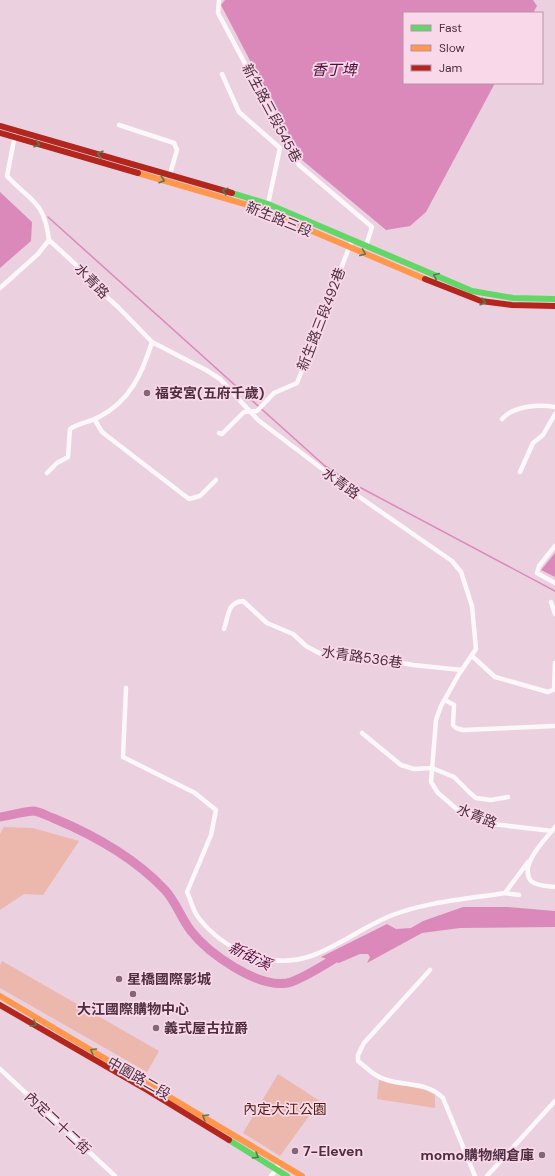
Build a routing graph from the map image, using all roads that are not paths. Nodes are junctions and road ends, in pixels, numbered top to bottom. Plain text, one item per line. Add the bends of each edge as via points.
1 (219, 0) edge
2 (222, 74) dead end
3 (119, 125) dead end
4 (0, 126) edge
5 (0, 133) edge
6 (15, 133) junction
7 (170, 174) junction
8 (268, 204) junction
9 (49, 240) junction
10 (352, 240) junction
11 (366, 246) junction
12 (348, 247) junction
13 (0, 288) edge
14 (555, 299) edge
15 (555, 306) edge
16 (152, 342) junction
17 (555, 407) edge
18 (249, 412) junction
19 (555, 414) edge
20 (502, 419) dead end
21 (95, 420) junction
22 (219, 432) dead end
23 (520, 472) dead end
24 (47, 473) dead end
25 (216, 480) dead end
26 (555, 546) edge
27 (555, 583) edge
28 (551, 602) dead end
29 (555, 614) edge
30 (224, 628) dead end
31 (472, 656) junction
32 (555, 663) edge
33 (462, 670) junction
34 (126, 688) dead end
35 (555, 689) edge
36 (445, 700) junction
37 (555, 726) edge
38 (362, 733) dead end
39 (432, 768) junction
40 (508, 797) dead end
41 (554, 829) edge
42 (529, 861) junction
43 (555, 887) edge
44 (505, 893) junction
45 (519, 895) dead end
46 (430, 970) dead end
47 (3, 998) edge
48 (1, 1006) edge
49 (0, 1069) edge
50 (555, 1101) edge
51 (279, 1161) junction
52 (277, 1169) junction
53 (115, 1176) edge
54 (271, 1176) edge
55 (287, 1176) edge
56 (302, 1176) edge
57 (475, 1176) edge
58 (487, 1176) edge

1 - 11 street, 新生路三段545巷 via 218,13 299,165 372,227
2 - 8 street via 239,112 280,148
3 - 7 street via 174,143 177,150
4 - 6 main road, 新生路三段
5 - 6 main road, 新生路三段
7 -> 6 main road, 新生路三段
6 - 9 street via 7,176 41,209
6 -> 12 main road, 新生路三段 via 258,208
8 -> 7 main road, 新生路三段
8 - 10 main road, 新生路三段
9 - 13 street via 38,254
9 - 16 street, 水青路
10 - 11 main road, 新生路三段
10 - 12 street, 新生路三段492巷
14 -> 11 main road, 新生路三段 via 499,298 472,291
12 -> 15 main road, 新生路三段 via 489,304
12 - 18 street, 新生路三段492巷 via 297,383 274,394 257,411
16 - 18 street, 水青路 via 220,379
16 - 21 street via 129,394
17 - 20 street via 545,405 512,410
18 - 22 street via 244,412 222,434
18 - 31 street, 水青路 via 327,474 452,561 461,572 472,606 476,649
19 - 23 street via 543,435 533,443
21 - 24 street via 77,424 70,429 68,457
21 - 25 street via 102,432 189,499 200,496
26 - 27 street via 539,566 537,573
28 - 29 street
30 - 33 street, 水青路536巷 via 229,610 237,602 243,601 268,623 293,634 306,646 321,654 346,658 364,656
31 - 33 street, 水青路
31 - 35 street via 495,677 548,692
32 - 35 street
33 - 36 street, 水青路
34 - 44 street via 123,757 195,792 216,810 211,835 187,892 197,917 220,939 238,950 256,958 277,961 300,959 312,956 389,916 415,908
36 - 37 street via 454,705 454,725 463,730
36 - 39 street, 水青路 via 436,720
38 - 39 street via 401,765 414,769
39 - 40 street via 458,779 476,798 490,800
39 - 41 street, 水青路 via 431,782 438,793 459,811 499,826
41 - 42 street
42 - 43 street via 528,874 532,881 538,885
42 - 44 street
44 - 45 street
46 - 57 street via 364,1043 358,1061 385,1080 436,1090 443,1098
47 - 48 street
51 -> 47 main road, 中園路二段
48 -> 52 main road, 中園路二段
49 - 53 street, 內定二十二街
50 - 58 street
51 - 52 street
51 - 56 main road, 中園路二段
52 - 54 street
52 - 55 main road, 中園路二段

